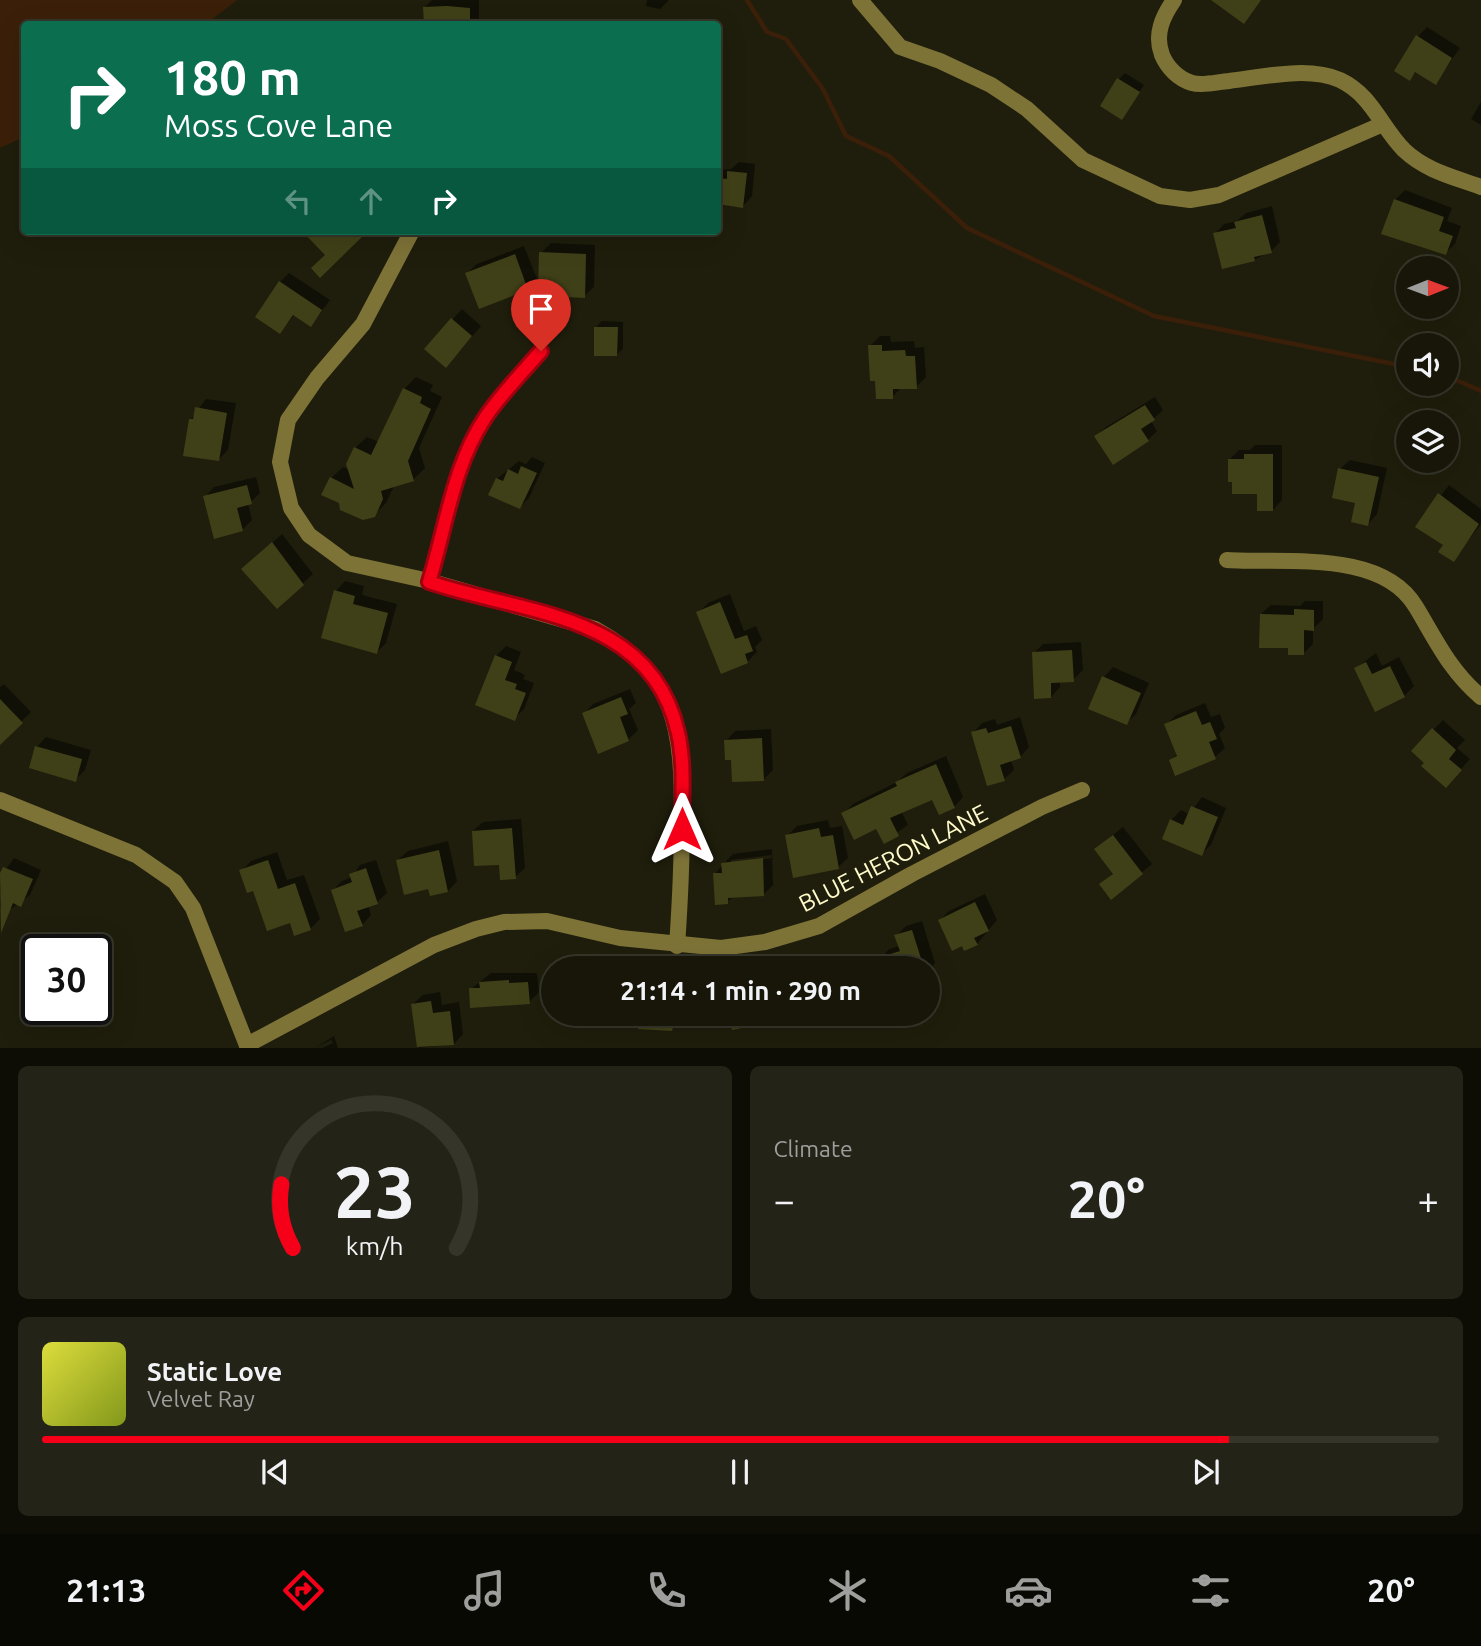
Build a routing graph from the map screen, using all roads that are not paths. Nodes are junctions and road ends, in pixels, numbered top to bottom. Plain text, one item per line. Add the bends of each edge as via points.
1 (860, 0) edge
2 (1174, 0) edge
3 (1383, 124) junction
4 (1481, 187) edge
5 (410, 235) edge
6 (541, 351) dead end
7 (1227, 560) dead end
8 (429, 582) junction
9 (1481, 697) edge
10 (1082, 790) dead end
11 (0, 800) edge
12 (677, 946) junction
13 (248, 1046) edge

1 - 3 street via 900,47 991,85 1027,109 1083,160 1160,196 1189,200 1219,195
2 - 3 street via 1161,21 1158,41 1164,61 1182,79 1200,84 1302,73 1329,76 1367,99
3 - 4 street via 1416,160
5 - 8 street via 356,334 295,407 283,433 280,461 291,508 320,546 362,568
6 - 8 street via 501,396 476,434 454,487
7 - 9 street via 1354,565 1382,575 1405,593 1453,670
8 - 12 street via 595,629 619,642 658,686 673,714 681,748
10 - 12 street, BLUE HERON LANE via 923,867 819,926 743,946
11 - 13 street via 136,855 175,882 193,908
12 - 13 street, BLUE HERON LANE via 547,921 505,922 434,946

